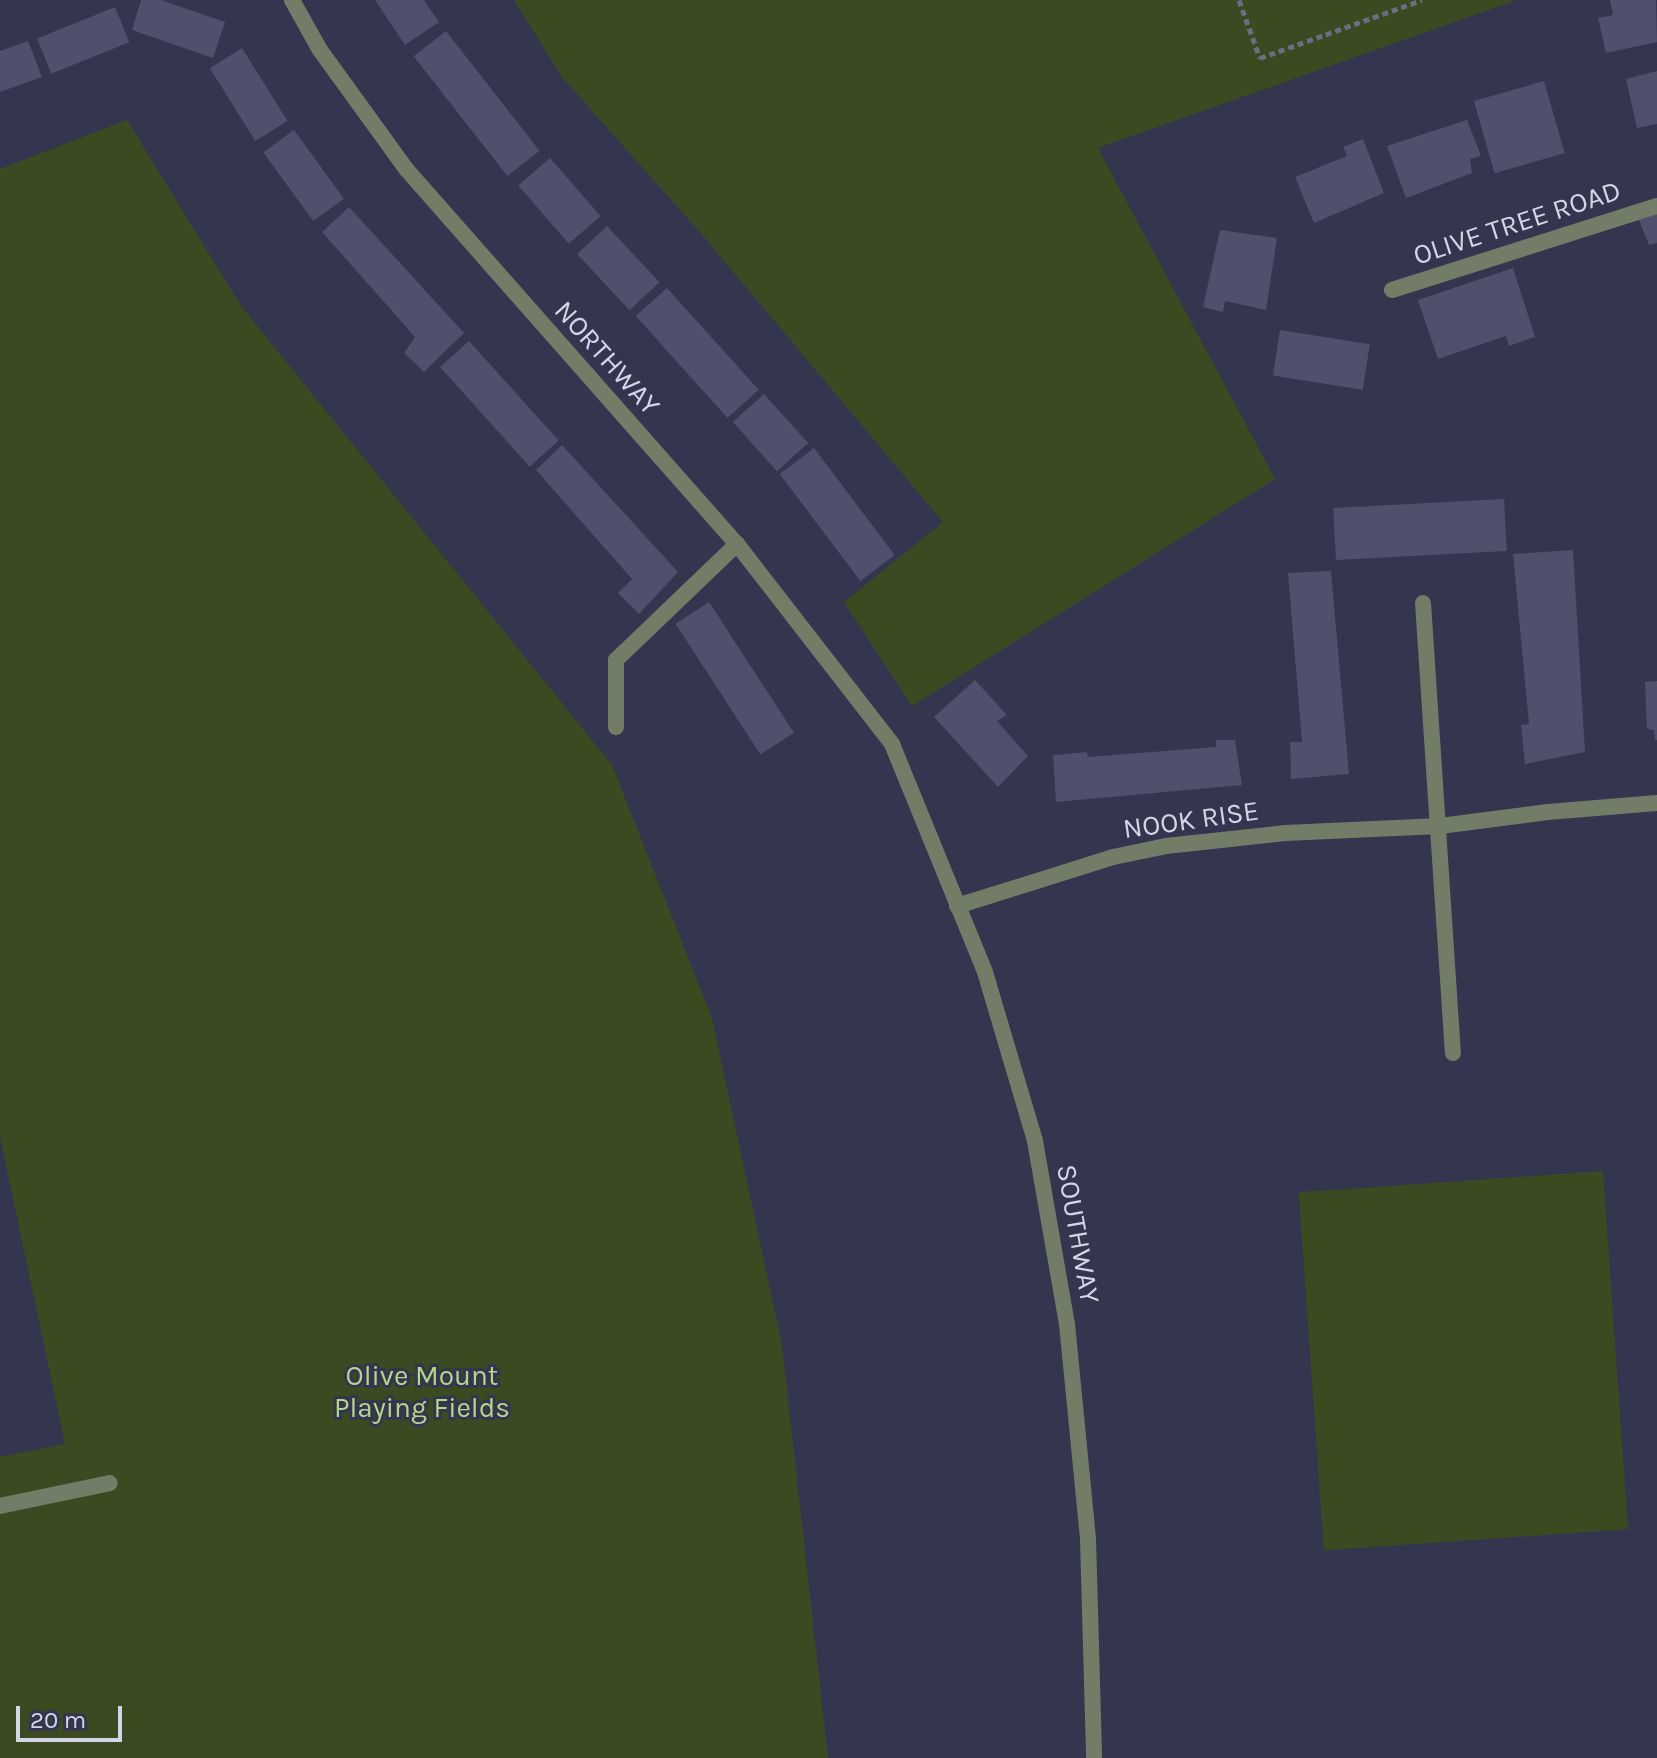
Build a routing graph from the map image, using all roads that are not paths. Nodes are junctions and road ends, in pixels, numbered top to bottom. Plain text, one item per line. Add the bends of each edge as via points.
1 (292, 0) edge
2 (1657, 206) edge
3 (1392, 290) dead end
4 (737, 544) junction
5 (1423, 603) dead end
6 (616, 727) dead end
7 (892, 744) joint
8 (1657, 803) edge
9 (1440, 826) junction
10 (957, 906) junction
11 (1453, 1053) dead end
12 (110, 1483) dead end
13 (0, 1506) edge
14 (1094, 1758) edge

1 - 4 street, NORTHWAY via 320,50 407,170
2 - 3 street, OLIVE TREE ROAD
4 - 6 street via 616,660
4 - 7 street, NORTHWAY
5 - 9 street
7 - 10 street, SOUTHWAY
8 - 9 street, NOOK RISE
9 - 10 street, NOOK RISE via 1285,833 1166,846 1113,857
9 - 11 street
10 - 14 street, SOUTHWAY via 985,972 1035,1141 1067,1324 1088,1539
12 - 13 street

